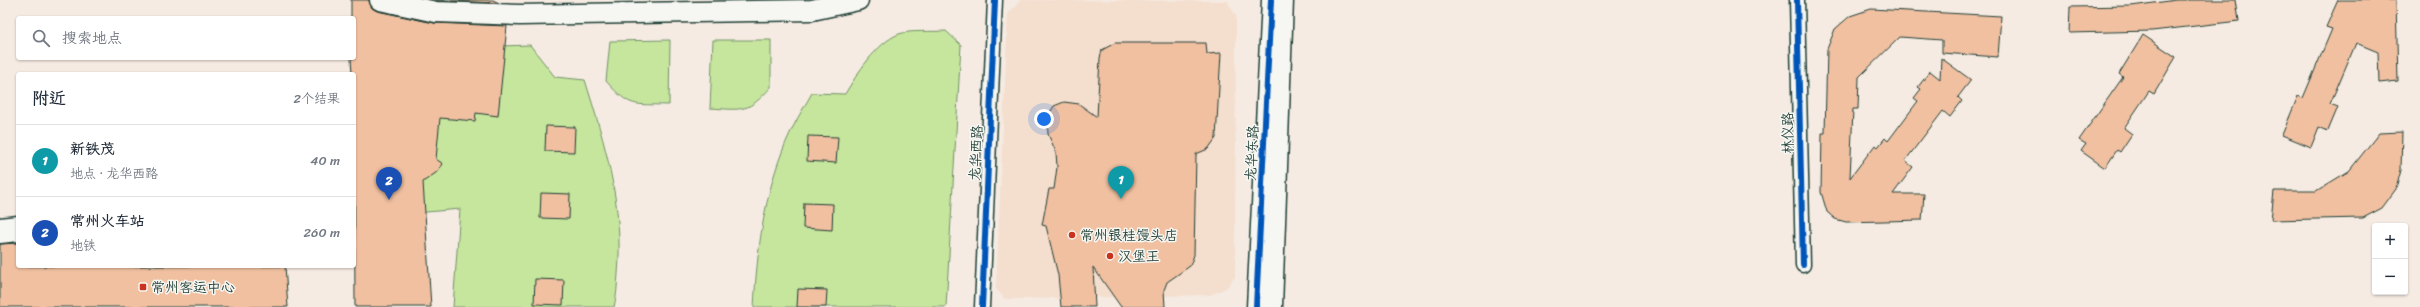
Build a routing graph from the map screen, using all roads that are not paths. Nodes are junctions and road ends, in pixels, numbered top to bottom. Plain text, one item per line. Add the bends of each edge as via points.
1 (380, 0) edge
2 (858, 0) edge
3 (995, 0) edge
4 (1271, 0) edge
5 (1284, 0) edge
6 (1797, 0) edge
7 (16, 223) edge
8 (0, 225) edge
9 (16, 234) edge
10 (0, 236) edge
11 (1803, 265) dead end
12 (982, 307) edge
13 (1256, 307) edge
14 (1273, 307) edge

1 - 2 main road via 436,12 520,15 812,10
3 - 12 street, 龙华西路
4 - 13 street, 龙华东路
5 - 14 street, 龙华东路
6 - 11 street, 林仪路
7 - 8 street
9 - 10 street

